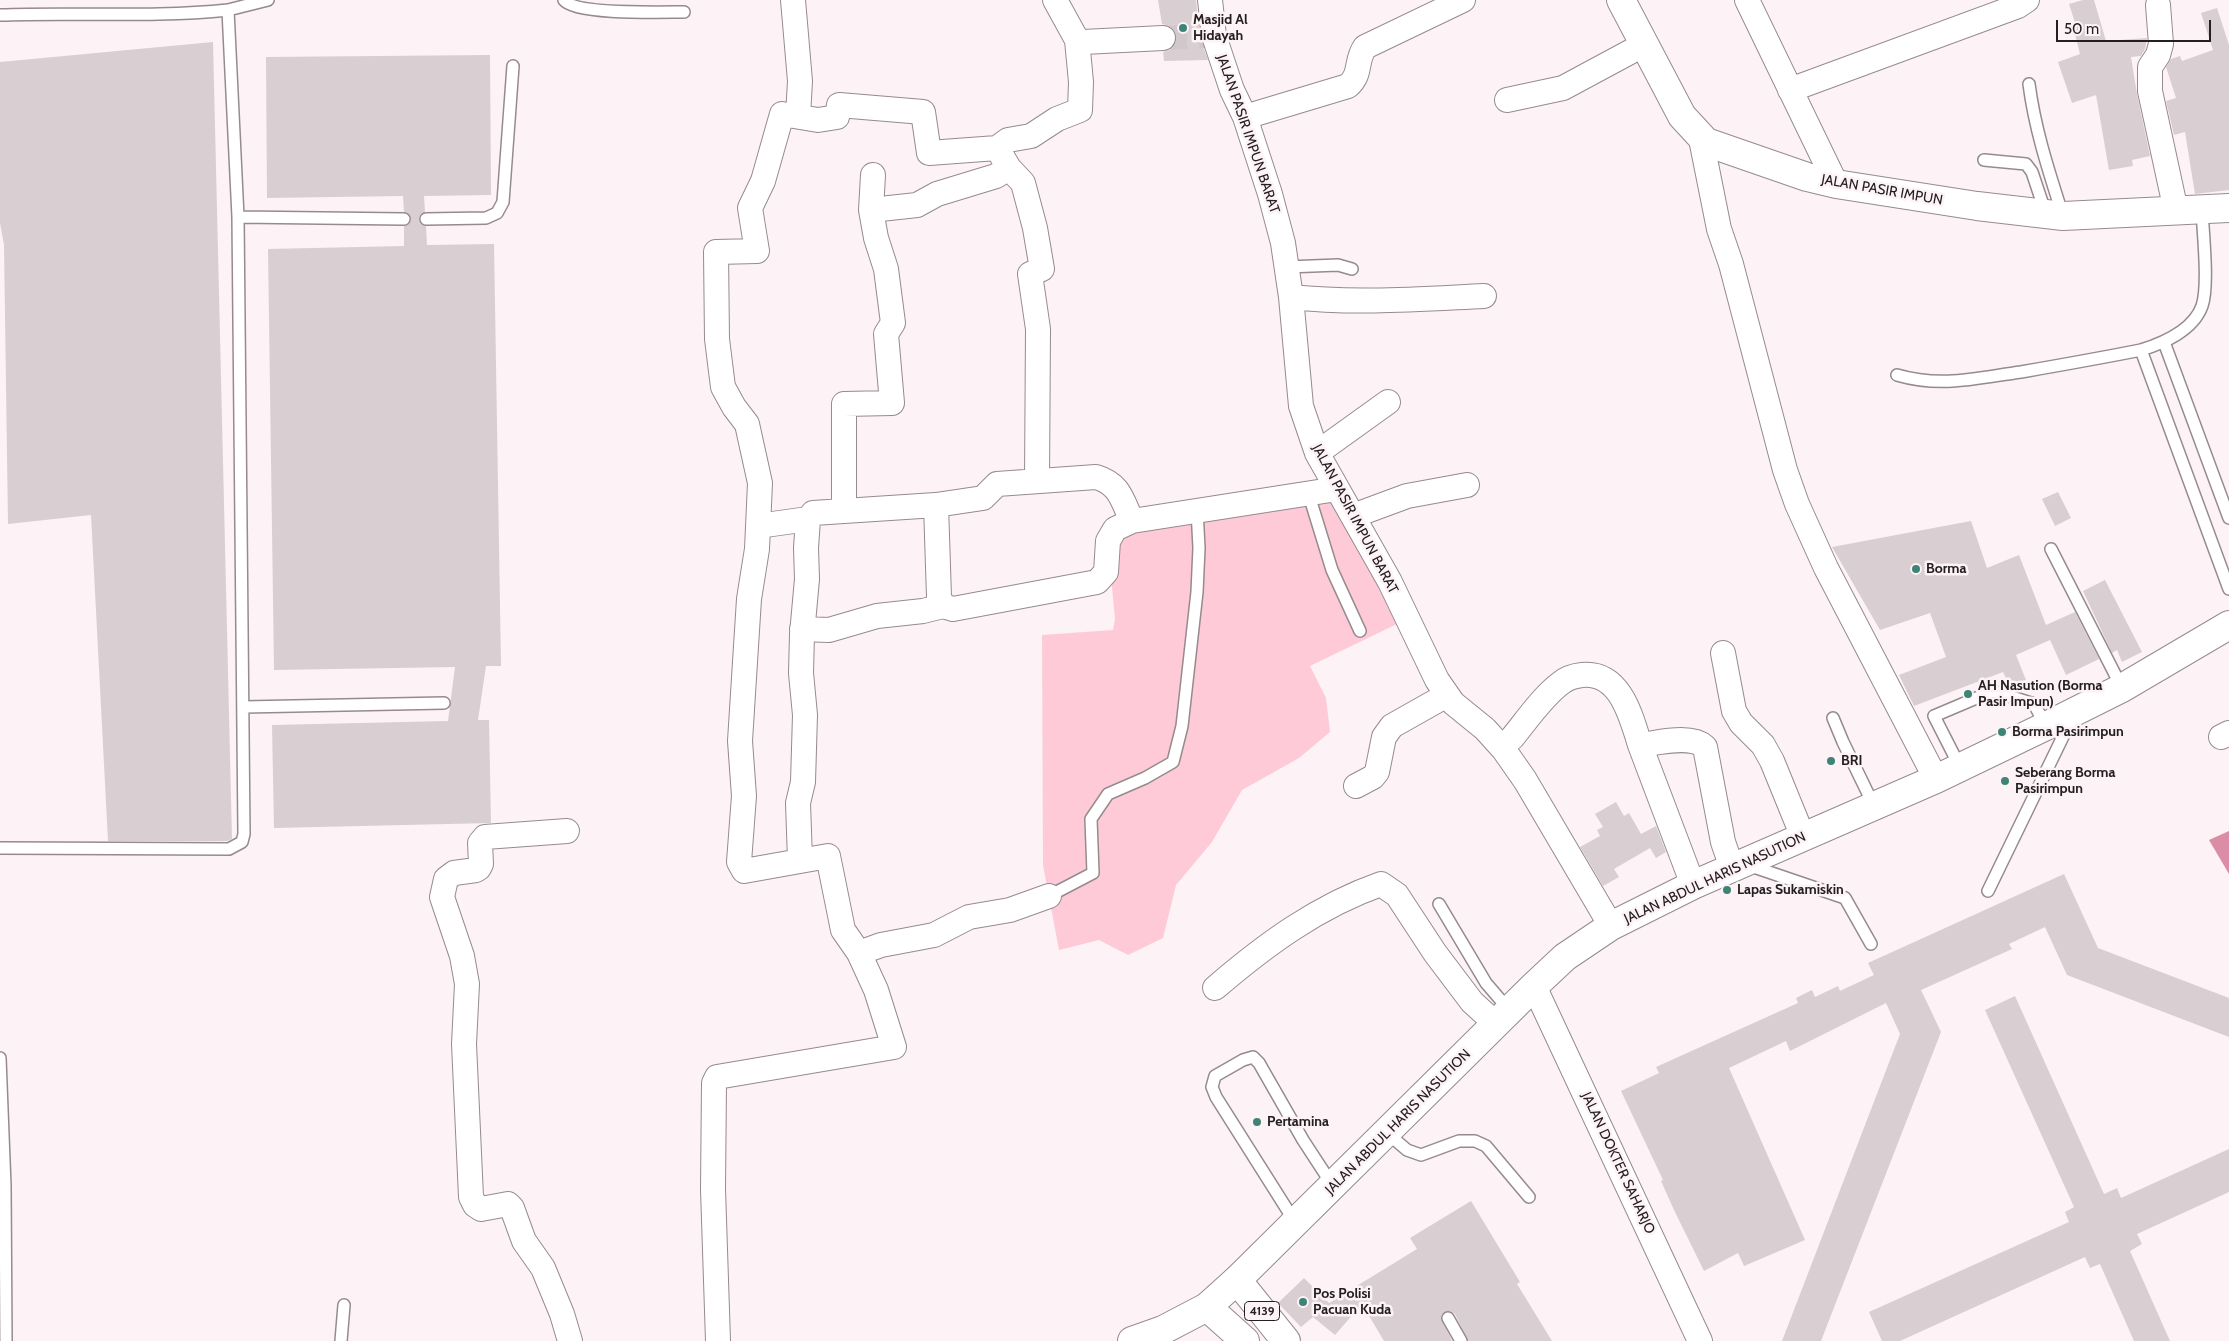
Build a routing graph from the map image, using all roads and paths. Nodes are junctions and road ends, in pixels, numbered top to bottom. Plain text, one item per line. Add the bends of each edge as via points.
1 (268, 0) edge
2 (564, 0) edge
3 (793, 0) edge
4 (1055, 0) edge
5 (1210, 0) edge
6 (1463, 0) edge
7 (1621, 0) edge
8 (1747, 0) edge
9 (2027, 0) edge
10 (2158, 5) dead end
11 (1984, 9) edge
12 (228, 10) junction
13 (684, 12) dead end
14 (0, 15) edge
15 (1163, 38) tunnel mouth
16 (1078, 40) junction
17 (1643, 46) junction
18 (513, 66) dead end
19 (2030, 84) dead end
20 (1790, 90) junction
21 (1507, 100) dead end
22 (798, 116) junction
23 (1245, 117) junction
24 (1701, 139) junction
25 (996, 148) junction
26 (1984, 160) dead end
27 (1010, 168) junction
28 (873, 175) dead end
29 (1836, 184) junction
30 (2229, 208) edge
31 (871, 210) junction
32 (2189, 210) junction
33 (2054, 215) junction
34 (238, 217) junction
35 (404, 219) dead end
36 (426, 219) dead end
37 (1287, 267) junction
38 (1352, 269) dead end
39 (1484, 296) dead end
40 (1291, 297) junction
41 (2164, 342) junction
42 (2141, 350) junction
43 (1897, 375) dead end
44 (1388, 402) dead end
45 (1317, 453) junction
46 (1037, 481) junction
47 (1467, 485) dead end
48 (1337, 488) junction
49 (1308, 492) junction
50 (936, 505) junction
51 (844, 510) junction
52 (1197, 510) junction
53 (1353, 516) junction
54 (2229, 518) edge
55 (808, 519) junction
56 (1132, 521) junction
57 (758, 526) junction
58 (2052, 549) dead end
59 (2229, 589) edge
60 (943, 606) junction
61 (2229, 624) edge
62 (802, 629) junction
63 (1360, 631) dead end
64 (1723, 653) dead end
65 (2122, 688) junction
66 (1447, 695) junction
67 (444, 703) dead end
68 (244, 707) junction
69 (2075, 711) junction
70 (1833, 718) dead end
71 (2046, 726) junction
72 (1512, 738) dead end
73 (1640, 745) junction
74 (1960, 767) junction
75 (1936, 779) junction
76 (1356, 786) dead end
77 (1874, 806) junction
78 (567, 831) dead end
79 (1803, 837) junction
80 (0, 848) edge
81 (800, 860) junction
82 (1738, 866) junction
83 (1693, 885) junction
84 (1988, 891) dead end
85 (1049, 896) joint
86 (1439, 904) dead end
87 (1611, 926) junction
88 (1871, 944) dead end
89 (859, 953) junction
90 (1534, 986) junction
91 (1215, 988) dead end
92 (1503, 1018) junction
93 (0, 1058) edge
94 (1387, 1133) junction
95 (1332, 1186) junction
96 (1530, 1197) dead end
97 (1295, 1222) junction
98 (1238, 1280) junction
99 (344, 1305) dead end
100 (1207, 1307) junction
101 (1448, 1318) dead end
102 (6, 1341) edge
103 (341, 1341) edge
104 (570, 1341) edge
105 (718, 1341) edge
106 (1132, 1341) edge
107 (1245, 1341) edge
108 (1286, 1341) edge
109 (1461, 1341) edge
110 (1700, 1341) edge

1 - 12 lane
2 - 13 lane via 587,10
3 - 22 street via 800,81
4 - 16 street
5 - 23 street, JALAN PASIR IMPUN BARAT via 1210,36
6 - 23 street via 1364,47 1356,80 1348,86
7 - 17 main road, JALAN PASIR IMPUN
8 - 20 street
9 - 11 street
10 - 32 street via 2161,44 2150,67 2150,91
11 - 20 street
12 - 14 lane
12 - 34 lane
15 - 16 street
16 - 25 street via 1080,110 1057,119 1031,136 1008,140
17 - 21 street via 1563,88
17 - 24 main road, JALAN PASIR IMPUN via 1682,116
18 - 36 lane via 503,202 497,213 486,218
19 - 33 lane
20 - 29 street
22 - 25 street via 818,120 837,117 839,105 923,112 929,154
22 - 57 street via 782,114 763,181 750,208 757,251 716,252 717,339 723,387 747,424 760,483
23 - 37 street, JALAN PASIR IMPUN BARAT via 1270,194
24 - 29 main road, JALAN PASIR IMPUN via 1807,177
24 - 75 street via 1719,229 1797,504 1826,568
25 - 27 street
26 - 33 lane via 2026,164
27 - 31 street via 996,176 937,194 918,205
27 - 46 street via 1023,182 1030,201 1042,269 1030,274 1038,328
28 - 31 street
29 - 33 main road, JALAN PASIR IMPUN
30 - 32 main road, JALAN PASIR IMPUN
31 - 51 street via 886,269 893,323 886,334 892,403 844,404
32 - 33 main road, JALAN PASIR IMPUN
32 - 41 lane via 2205,276 2202,306 2188,326
34 - 35 lane
34 - 68 lane
37 - 38 lane via 1338,265
37 - 40 street, JALAN PASIR IMPUN BARAT
39 - 40 street via 1371,301
40 - 45 street, JALAN PASIR IMPUN BARAT via 1302,406
41 - 42 lane
41 - 54 lane
42 - 43 lane via 1940,383
42 - 59 lane
44 - 45 street
45 - 48 street, JALAN PASIR IMPUN BARAT
46 - 50 street via 997,484 983,498
46 - 56 street via 1096,477 1110,481 1118,489
47 - 53 street via 1407,496
48 - 49 street
48 - 53 street, JALAN PASIR IMPUN BARAT
49 - 52 street
49 - 63 lane via 1332,570
50 - 51 street
50 - 60 street via 938,597
51 - 55 street via 813,513
52 - 56 street
52 - 85 lane via 1196,592 1182,726 1173,762 1108,794 1091,818 1093,873
53 - 66 street, JALAN PASIR IMPUN BARAT
55 - 57 street
55 - 62 street
56 - 60 street via 1115,529 1108,542 1106,572 1097,582 953,609
57 - 81 street via 749,599 740,741 744,796 739,862 744,870
58 - 65 lane
60 - 62 street via 877,616 829,630
61 - 65 main road, JALAN ABDUL HARIS NASUTION
62 - 81 street via 801,673 805,715 803,782 798,802
64 - 79 street via 1734,711 1741,724 1763,745 1772,761
65 - 69 main road, JALAN ABDUL HARIS NASUTION
66 - 76 street via 1392,726 1384,737 1377,772
66 - 87 street, JALAN PASIR IMPUN BARAT via 1504,750
67 - 68 lane
68 - 80 lane via 244,834 237,846 229,849
69 - 71 main road, JALAN ABDUL HARIS NASUTION
69 - 84 lane
70 - 77 lane
71 - 74 main road, JALAN ABDUL HARIS NASUTION
71 - 74 lane via 2034,704 1994,691 1934,716
72 - 73 street via 1559,684 1572,676 1590,674 1614,687 1629,710
73 - 82 street via 1677,741 1697,742 1705,748 1723,842
73 - 83 street
74 - 75 main road, JALAN ABDUL HARIS NASUTION
75 - 77 main road, JALAN ABDUL HARIS NASUTION
77 - 79 main road, JALAN ABDUL HARIS NASUTION
78 - 104 street via 485,836 480,842 479,868 454,872 446,879 442,897 462,956 467,984 464,1044 471,1197 481,1208 508,1204 512,1208 524,1241 543,1268
79 - 82 main road, JALAN ABDUL HARIS NASUTION
81 - 89 street via 828,856 843,930
82 - 83 main road, JALAN ABDUL HARIS NASUTION
82 - 88 lane via 1845,898
83 - 87 main road, JALAN ABDUL HARIS NASUTION
85 - 89 street via 1010,910 970,916 934,935
86 - 92 lane
87 - 90 main road, JALAN ABDUL HARIS NASUTION via 1565,957
89 - 105 street via 876,990 894,1047 724,1075 717,1077 714,1084 713,1189
90 - 92 main road, JALAN ABDUL HARIS NASUTION
90 - 110 street, JALAN DOKTER SAHARJO
91 - 92 street via 1291,928 1349,895 1381,884 1397,895 1472,1002
92 - 94 main road, JALAN ABDUL HARIS NASUTION
93 - 102 lane
94 - 95 main road, JALAN ABDUL HARIS NASUTION
94 - 96 lane via 1407,1150 1421,1156 1459,1142 1475,1141 1486,1146
95 - 97 main road, JALAN ABDUL HARIS NASUTION
95 - 97 lane via 1253,1057 1215,1076 1212,1087 1216,1097
97 - 98 main road, JALAN ABDUL HARIS NASUTION
98 - 100 main road, JALAN ABDUL HARIS NASUTION
98 - 108 main road, 4139
99 - 103 lane
100 - 106 main road, JALAN ABDUL HARIS NASUTION via 1163,1330
100 - 107 main road, 4139
101 - 109 lane

